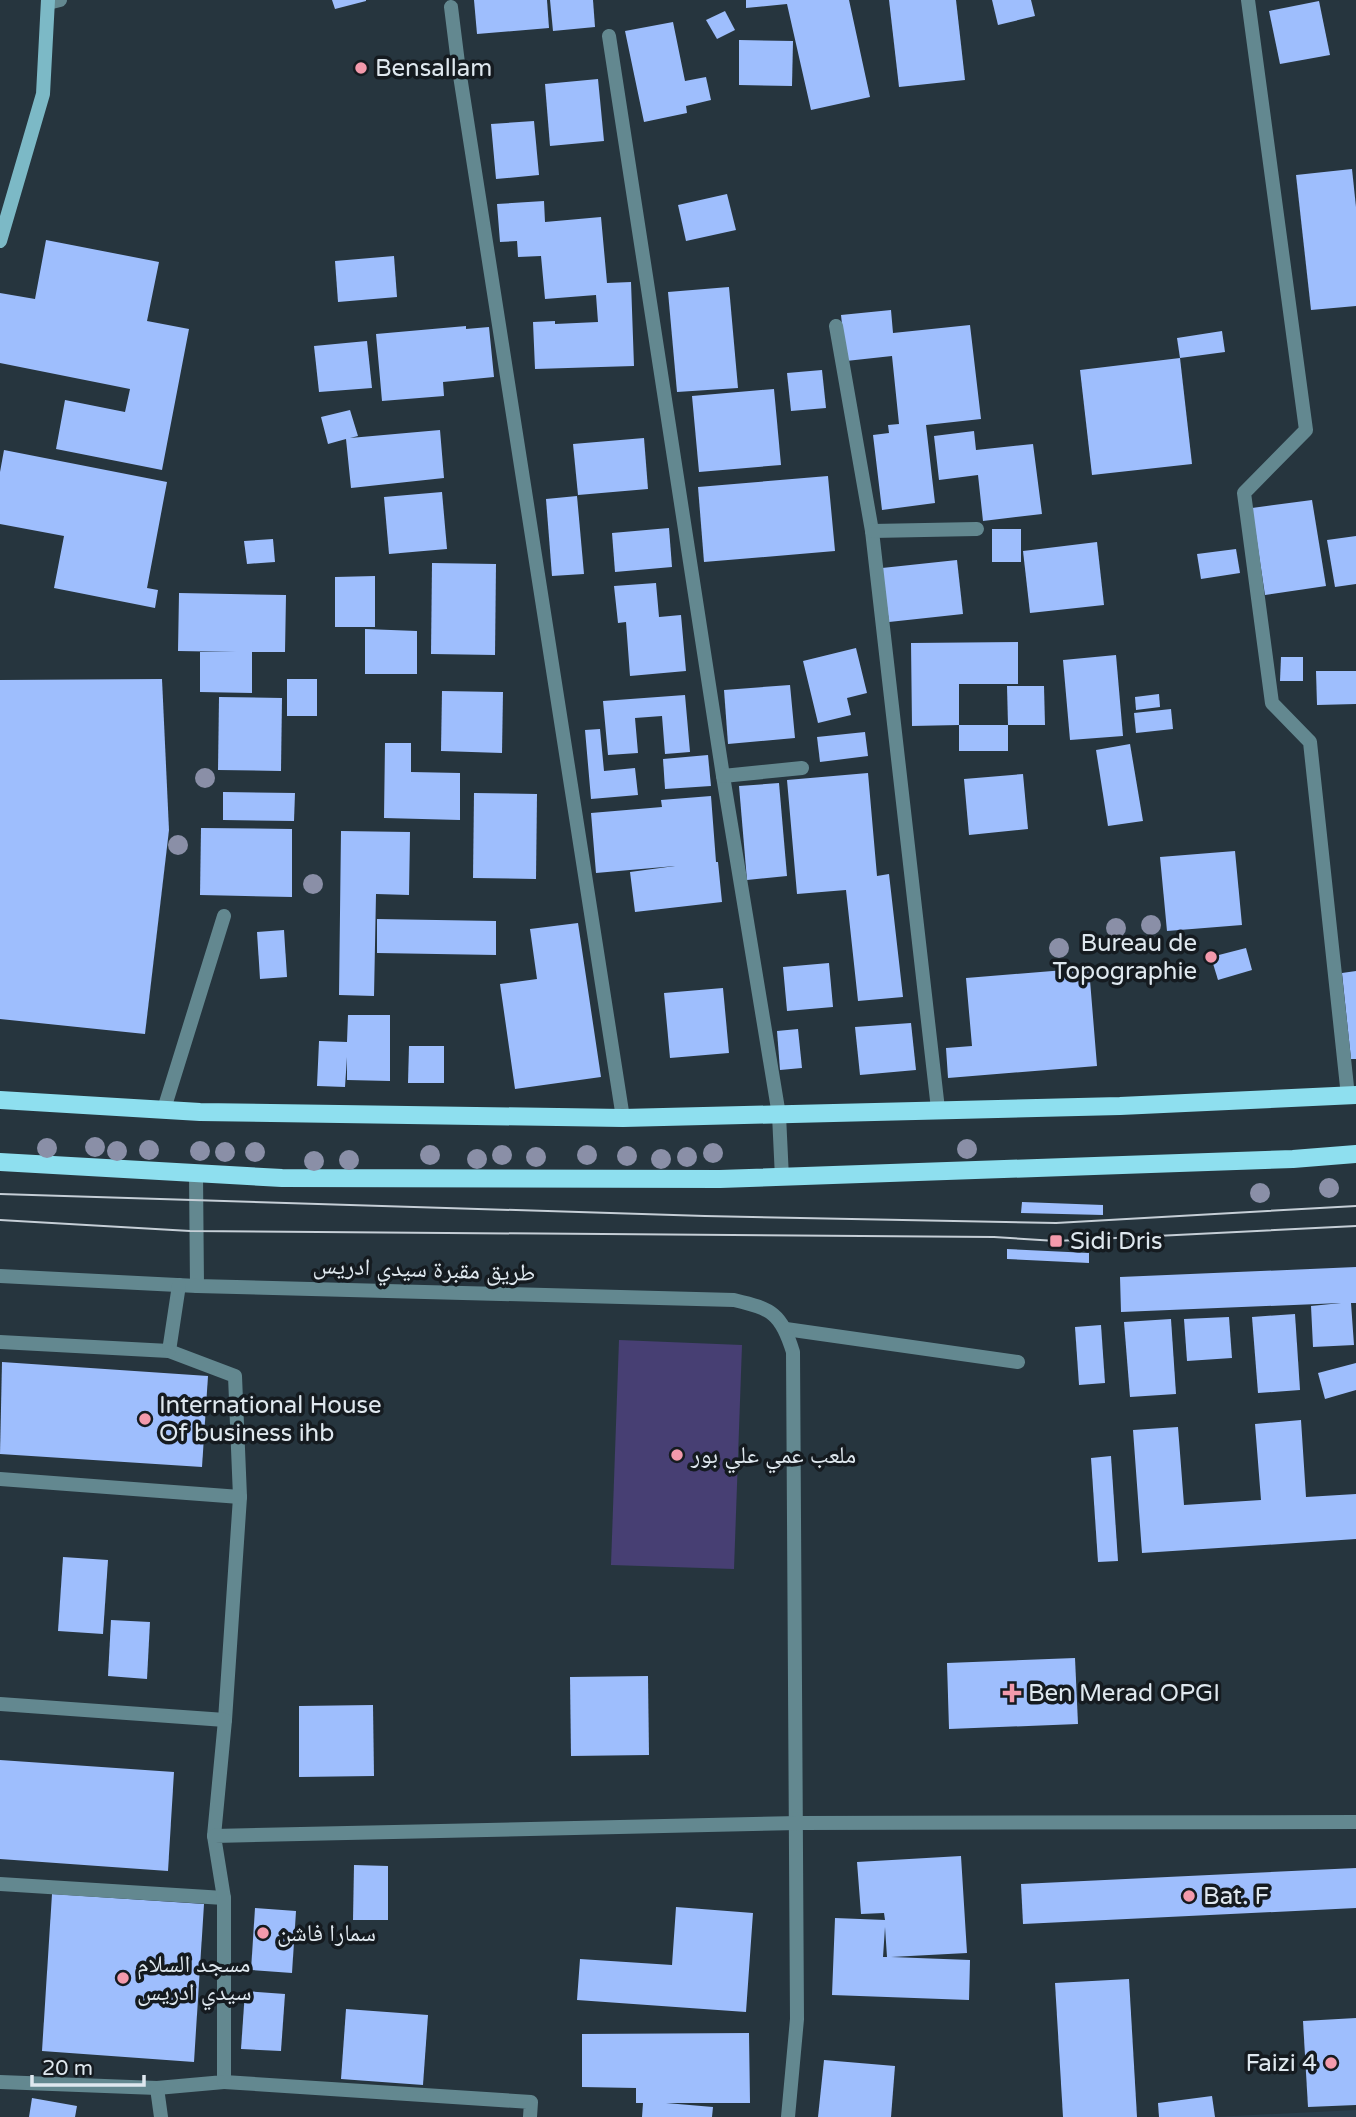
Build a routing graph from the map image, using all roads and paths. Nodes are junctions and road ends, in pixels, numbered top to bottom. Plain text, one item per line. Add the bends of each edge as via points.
1 (1248, 0) edge
2 (52, 1) edge
3 (451, 7) dead end
4 (609, 36) dead end
5 (0, 242) edge
6 (836, 326) dead end
7 (977, 529) dead end
8 (873, 531) junction
9 (802, 768) dead end
10 (723, 776) junction
11 (224, 916) dead end
12 (1352, 1096) edge
13 (0, 1100) edge
14 (164, 1109) junction
15 (937, 1109) junction
16 (779, 1115) junction
17 (622, 1118) junction
18 (1356, 1154) edge
19 (0, 1163) edge
20 (196, 1174) junction
21 (782, 1178) junction
22 (0, 1276) edge
23 (179, 1285) junction
24 (197, 1286) junction
25 (786, 1329) junction
26 (0, 1342) edge
27 (169, 1351) junction
28 (1018, 1362) dead end
29 (0, 1479) edge
30 (240, 1497) junction
31 (0, 1704) edge
32 (225, 1720) junction
33 (1356, 1822) edge
34 (798, 1823) junction
35 (214, 1836) junction
36 (0, 1884) edge
37 (224, 1898) junction
38 (0, 2082) edge
39 (224, 2082) junction
40 (157, 2088) junction
41 (161, 2117) edge
42 (530, 2117) edge
43 (788, 2117) edge

1 - 12 street via 1306,430 1244,493 1272,703 1310,742
2 - 5 street via 43,94
3 - 17 street
4 - 10 street
6 - 8 street
7 - 8 street
8 - 15 street
9 - 10 street
10 - 16 street
11 - 14 street
12 - 15 main road via 1120,1107
13 - 14 main road
14 - 17 main road
15 - 16 main road
16 - 17 main road
16 - 21 street
18 - 21 main road
19 - 20 main road
20 - 21 main road
20 - 24 street
22 - 23 street, طريق مقبرة سيدي ادريس
23 - 24 street, طريق مقبرة سيدي ادريس
23 - 27 street
24 - 25 street, طريق مقبرة سيدي ادريس via 734,1300 766,1308
25 - 28 street
25 - 34 street via 794,1380
26 - 27 street
27 - 30 street via 235,1376
29 - 30 street
30 - 32 street
31 - 32 street
32 - 35 street
33 - 34 street
34 - 35 street
34 - 43 street via 797,2019
35 - 37 street
36 - 37 street
37 - 39 street
38 - 40 street
39 - 40 street
39 - 42 street via 531,2102
40 - 41 street

